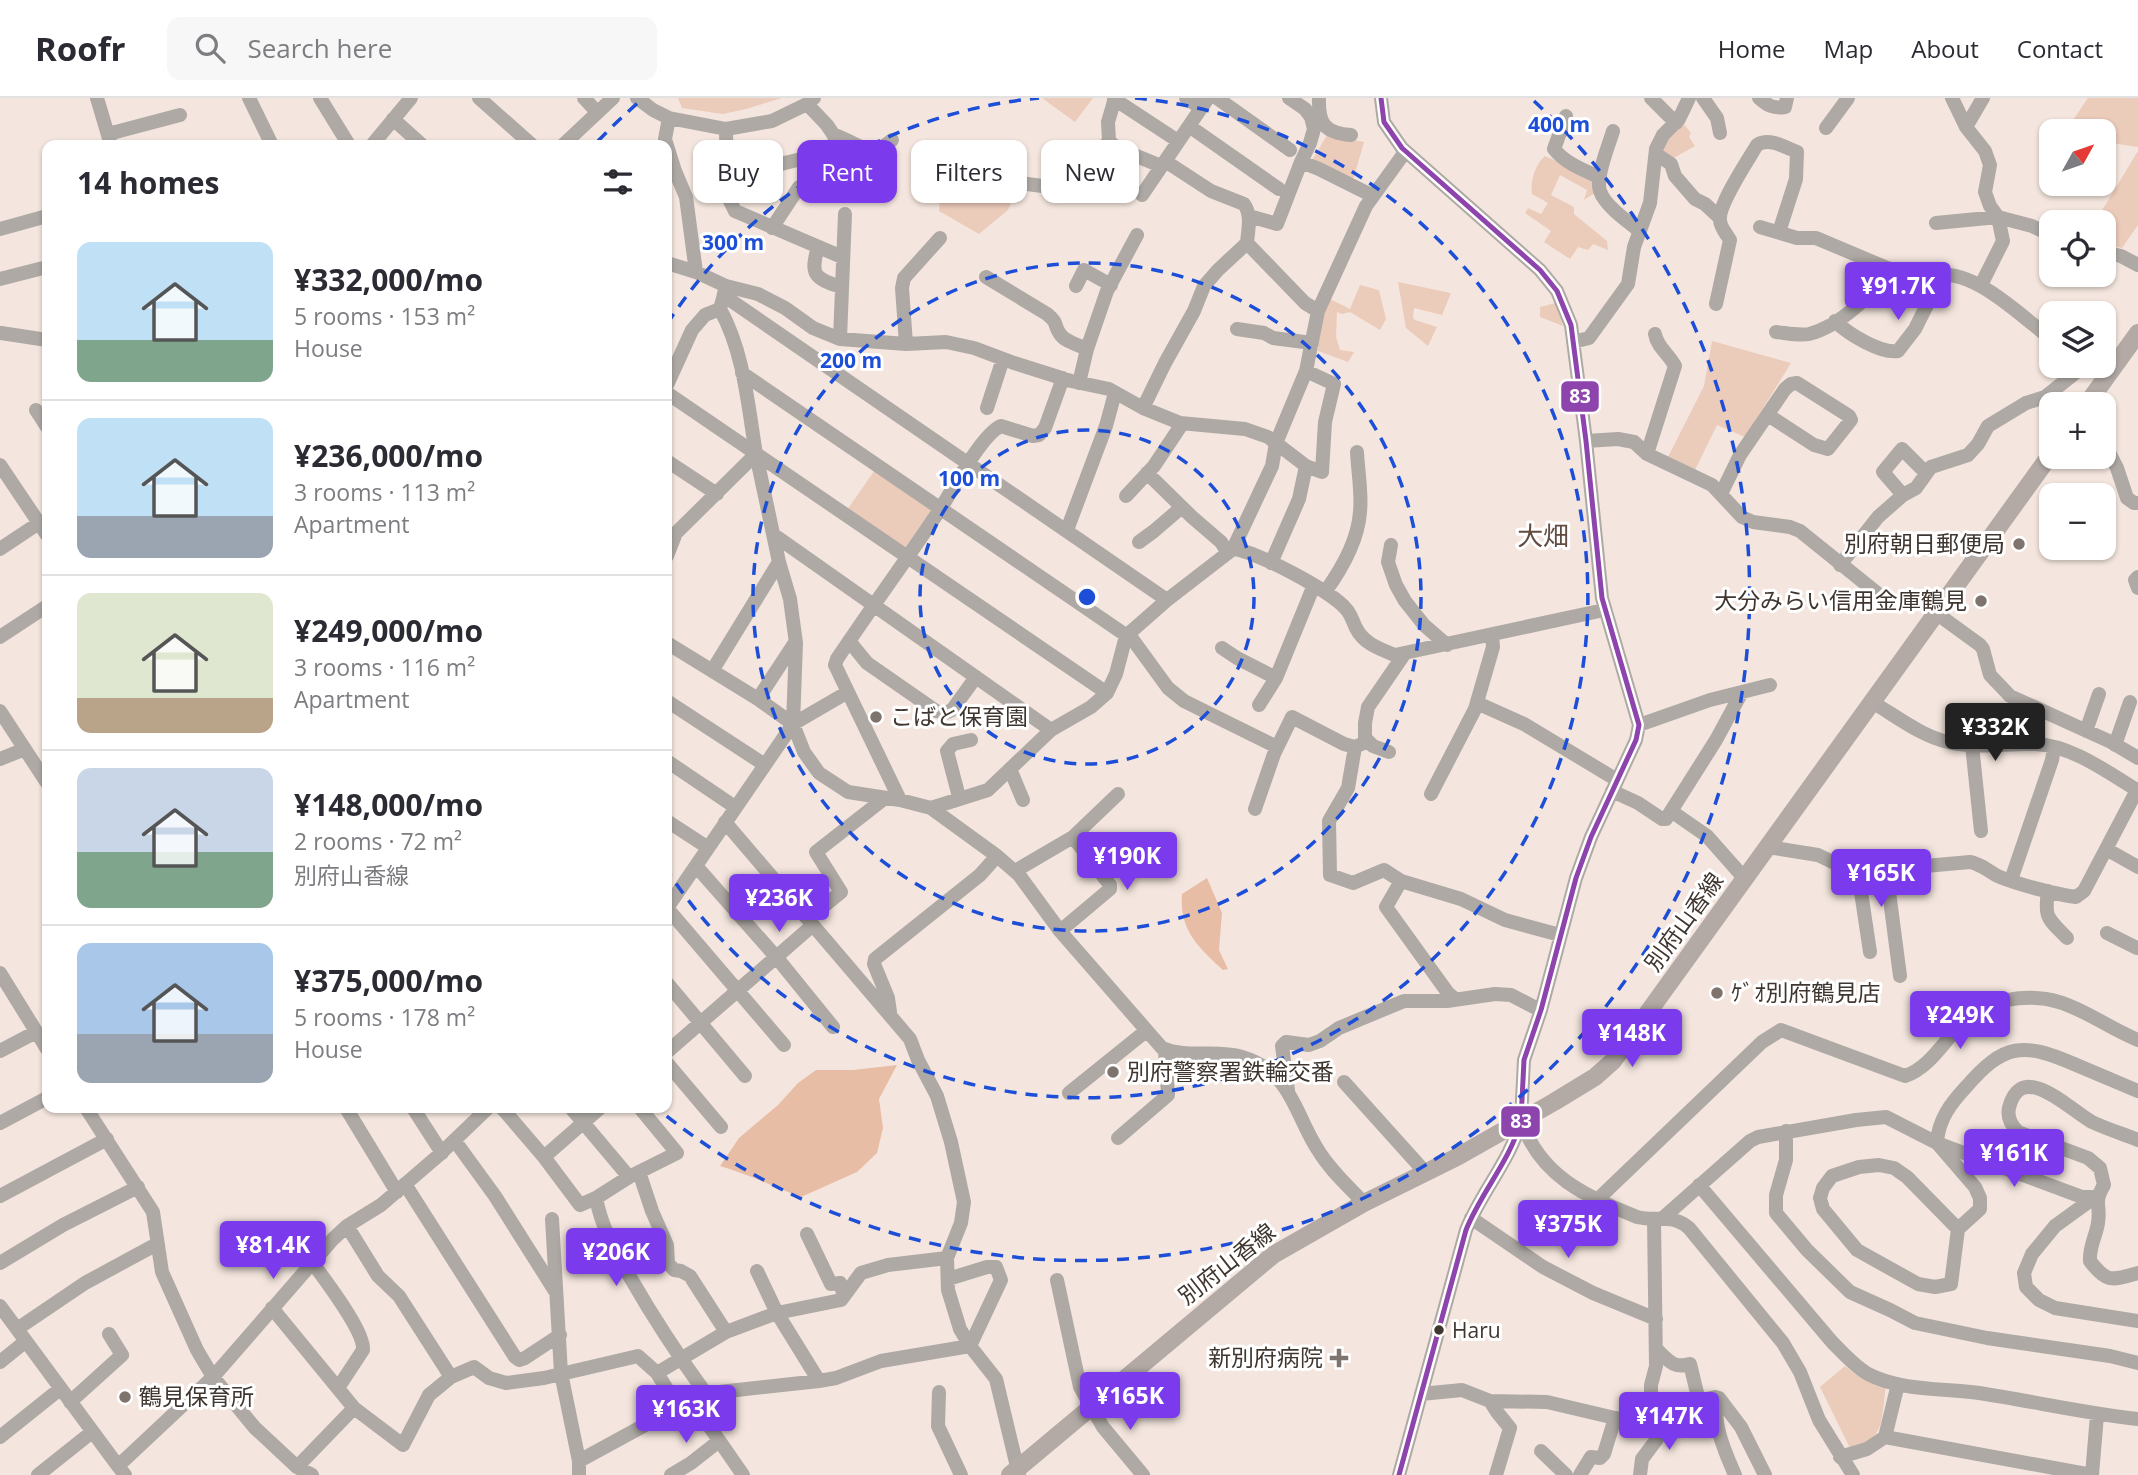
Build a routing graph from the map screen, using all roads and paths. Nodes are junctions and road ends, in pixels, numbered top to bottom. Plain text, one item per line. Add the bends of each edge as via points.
1 (97, 98) edge
2 (248, 98) edge
3 (320, 98) edge
4 (411, 98) edge
5 (479, 98) edge
6 (584, 98) edge
7 (613, 98) edge
8 (637, 98) edge
9 (1186, 98) edge
10 (1217, 98) edge
11 (1289, 98) edge
12 (1319, 98) edge
13 (1381, 98) edge
14 (1651, 98) edge
15 (1689, 98) edge
16 (1703, 98) edge
17 (1759, 98) edge
18 (1787, 98) edge
19 (1848, 98) edge
20 (1983, 98) edge
21 (1115, 99) edge
22 (1954, 100) edge
23 (810, 101) edge
24 (1204, 103) edge
25 (597, 112) junction
26 (180, 115) dead end
27 (1566, 116) dead end
28 (669, 118) junction
29 (393, 119) junction
30 (1676, 123) junction
31 (1189, 125) junction
32 (1966, 127) junction
33 (1826, 128) dead end
34 (726, 129) junction
35 (1613, 131) dead end
36 (1720, 133) dead end
37 (834, 135) junction
38 (1351, 135) dead end
39 (109, 140) edge
40 (269, 140) edge
41 (346, 140) edge
42 (376, 140) edge
43 (416, 140) edge
44 (527, 140) edge
45 (568, 140) edge
46 (662, 140) edge
47 (726, 140) edge
48 (849, 140) edge
49 (1109, 140) edge
50 (1178, 141) junction
51 (1290, 150) dead end
52 (1405, 152) junction
53 (1656, 154) junction
54 (1139, 156) edge
55 (1301, 162) junction
56 (783, 163) edge
57 (1163, 164) junction
58 (672, 165) edge
59 (1600, 177) junction
60 (1027, 184) dead end
61 (1041, 186) edge
62 (1279, 189) dead end
63 (797, 190) edge
64 (1142, 195) dead end
65 (1373, 196) junction
66 (731, 203) edge
67 (845, 214) dead end
68 (1249, 216) junction
69 (42, 217) edge
70 (1719, 217) junction
71 (1998, 217) junction
72 (1936, 223) dead end
73 (1760, 227) dead end
74 (772, 228) junction
75 (0, 229) edge
76 (2039, 229) edge
77 (1640, 231) junction
78 (1779, 232) junction
79 (1137, 235) dead end
80 (940, 238) dead end
81 (1247, 243) junction
82 (818, 247) junction
83 (2116, 256) edge
84 (842, 257) junction
85 (672, 265) edge
86 (2138, 265) edge
87 (42, 268) edge
88 (1888, 268) junction
89 (696, 272) junction
90 (1942, 275) junction
91 (986, 277) dead end
92 (0, 279) edge
93 (1111, 285) junction
94 (1982, 285) junction
95 (1076, 286) dead end
96 (841, 287) junction
97 (725, 289) junction
98 (1716, 304) dead end
99 (720, 309) junction
100 (1318, 311) junction
101 (0, 320) edge
102 (1835, 321) junction
103 (1237, 329) dead end
104 (2039, 330) edge
105 (1776, 332) dead end
106 (2138, 333) edge
107 (0, 334) edge
108 (1655, 334) dead end
109 (42, 339) edge
110 (839, 339) junction
111 (1573, 342) junction
112 (1312, 343) junction
113 (906, 344) junction
114 (1087, 349) junction
115 (1003, 359) junction
116 (1306, 371) junction
117 (742, 373) junction
118 (672, 374) edge
119 (1063, 378) junction
120 (2071, 378) edge
121 (2101, 378) edge
122 (2104, 381) junction
123 (1079, 383) junction
124 (2096, 392) edge
125 (1115, 393) junction
126 (672, 396) edge
127 (987, 408) dead end
128 (1143, 408) junction
129 (36, 410) dead end
130 (1768, 415) junction
131 (42, 419) edge
132 (1182, 424) junction
133 (1586, 442) junction
134 (1276, 443) junction
135 (1357, 452) dead end
136 (757, 454) junction
137 (1647, 454) junction
138 (969, 463) junction
139 (0, 464) edge
140 (672, 464) edge
141 (1306, 466) junction
142 (2116, 466) edge
143 (2040, 469) edge
144 (1147, 473) junction
145 (1926, 473) junction
146 (716, 494) junction
147 (1721, 494) junction
148 (1903, 495) junction
149 (1126, 496) dead end
150 (2138, 503) edge
151 (1182, 507) junction
152 (941, 508) junction
153 (42, 527) edge
154 (42, 529) edge
155 (672, 530) edge
156 (1067, 530) junction
157 (774, 535) junction
158 (1139, 542) dead end
159 (1391, 545) dead end
160 (0, 550) edge
161 (1231, 551) junction
162 (907, 557) junction
163 (779, 562) junction
164 (1271, 563) junction
165 (1840, 565) junction
166 (2138, 577) edge
167 (2138, 588) edge
168 (1320, 589) junction
169 (1877, 593) dead end
170 (1167, 600) junction
171 (873, 604) junction
172 (42, 609) edge
173 (1604, 610) junction
174 (1936, 613) junction
175 (1492, 635) junction
176 (1126, 636) junction
177 (0, 637) edge
178 (849, 641) junction
179 (796, 643) junction
180 (1447, 645) junction
181 (672, 646) edge
182 (1222, 648) dead end
183 (1405, 653) junction
184 (712, 671) junction
185 (976, 677) junction
186 (1276, 678) junction
187 (1770, 685) dead end
188 (848, 692) junction
189 (1742, 692) junction
190 (1107, 693) junction
191 (2099, 694) dead end
192 (758, 699) junction
193 (1872, 702) junction
194 (2130, 702) dead end
195 (672, 704) edge
196 (1477, 704) junction
197 (1259, 705) dead end
198 (0, 711) edge
199 (793, 724) junction
200 (1639, 725) junction
201 (1051, 730) junction
202 (2086, 731) junction
203 (971, 740) dead end
204 (1361, 744) junction
205 (1972, 745) junction
206 (2115, 745) junction
207 (1278, 747) junction
208 (2054, 748) junction
209 (25, 749) junction
210 (1389, 752) dead end
211 (2138, 758) edge
212 (0, 759) edge
213 (672, 764) edge
214 (765, 765) junction
215 (1010, 769) junction
216 (42, 775) edge
217 (1615, 786) junction
218 (1118, 794) dead end
219 (1432, 794) dead end
220 (959, 797) junction
221 (893, 799) junction
222 (1023, 800) dead end
223 (735, 807) junction
224 (931, 808) junction
225 (1255, 809) dead end
226 (1671, 811) junction
227 (725, 822) junction
228 (672, 824) edge
229 (1981, 831) dead end
230 (1073, 838) junction
231 (1768, 847) junction
232 (708, 848) junction
233 (2106, 849) junction
234 (997, 856) junction
235 (696, 866) junction
236 (2138, 867) edge
237 (1014, 871) junction
238 (1861, 871) junction
239 (1745, 879) junction
240 (2011, 880) junction
241 (1401, 881) junction
242 (2048, 891) junction
243 (672, 901) edge
244 (672, 914) edge
245 (811, 922) junction
246 (1060, 931) junction
247 (2108, 933) dead end
248 (1560, 935) junction
249 (2067, 938) dead end
250 (2138, 947) edge
251 (1870, 952) dead end
252 (777, 958) junction
253 (0, 973) edge
254 (1900, 975) dead end
255 (672, 990) edge
256 (738, 991) junction
257 (1455, 999) junction
258 (1536, 1007) dead end
259 (891, 1016) junction
260 (701, 1024) junction
261 (833, 1027) dead end
262 (1146, 1031) junction
263 (36, 1032) junction
264 (42, 1041) edge
265 (2138, 1041) edge
266 (784, 1045) dead end
267 (672, 1048) edge
268 (1165, 1049) junction
269 (0, 1051) edge
270 (672, 1069) edge
271 (745, 1076) dead end
272 (1344, 1082) dead end
273 (2138, 1091) edge
274 (1288, 1092) junction
275 (1069, 1093) dead end
276 (42, 1101) edge
277 (89, 1113) edge
278 (349, 1113) edge
279 (416, 1113) edge
280 (482, 1113) edge
281 (506, 1113) edge
282 (576, 1113) edge
283 (594, 1113) edge
284 (644, 1113) edge
285 (1521, 1120) junction
286 (0, 1122) edge
287 (584, 1122) junction
288 (720, 1128) dead end
289 (1786, 1131) junction
290 (1118, 1138) dead end
291 (107, 1139) junction
292 (2138, 1140) edge
293 (454, 1141) junction
294 (1937, 1143) junction
295 (442, 1153) junction
296 (544, 1157) junction
297 (1425, 1172) junction
298 (634, 1175) junction
299 (1699, 1185) junction
300 (138, 1186) junction
301 (401, 1188) junction
302 (0, 1196) edge
303 (2096, 1196) junction
304 (596, 1198) junction
305 (1597, 1200) junction
306 (1364, 1203) junction
307 (1471, 1218) junction
308 (1659, 1218) junction
309 (552, 1219) dead end
310 (347, 1226) junction
311 (1958, 1229) junction
312 (807, 1234) dead end
313 (157, 1244) junction
314 (947, 1258) junction
315 (312, 1262) junction
316 (0, 1264) edge
317 (757, 1271) dead end
318 (2138, 1273) edge
319 (948, 1279) junction
320 (1058, 1280) dead end
321 (556, 1292) junction
322 (844, 1296) junction
323 (0, 1306) edge
324 (272, 1308) junction
325 (777, 1313) junction
326 (1656, 1319) junction
327 (2138, 1321) edge
328 (17, 1329) junction
329 (726, 1332) junction
330 (109, 1334) dead end
331 (560, 1335) junction
332 (26, 1341) junction
333 (970, 1346) junction
334 (1656, 1349) junction
335 (681, 1359) junction
336 (0, 1362) edge
337 (2138, 1363) edge
338 (561, 1373) junction
339 (657, 1373) junction
340 (213, 1377) junction
341 (451, 1377) junction
342 (819, 1381) junction
343 (1898, 1384) junction
344 (338, 1388) junction
345 (60, 1389) junction
346 (939, 1392) dead end
347 (1421, 1394) junction
348 (1719, 1398) junction
349 (1490, 1401) junction
350 (1699, 1401) junction
351 (70, 1402) junction
352 (678, 1407) junction
353 (1091, 1407) junction
354 (354, 1408) junction
355 (2097, 1415) junction
356 (1615, 1418) junction
357 (2138, 1419) edge
358 (1655, 1423) junction
359 (92, 1432) junction
360 (0, 1437) edge
361 (1885, 1437) junction
362 (719, 1441) junction
363 (1541, 1451) dead end
364 (1840, 1457) junction
365 (297, 1466) junction
366 (579, 1468) edge
367 (121, 1470) edge
368 (1015, 1473) edge
369 (38, 1475) edge
370 (312, 1475) edge
371 (671, 1475) edge
372 (743, 1475) edge
373 (961, 1475) edge
374 (1143, 1475) edge
375 (1399, 1475) edge
376 (1496, 1475) edge
377 (1566, 1475) edge
378 (1580, 1475) edge
379 (1640, 1475) edge
380 (1735, 1475) edge
381 (1765, 1475) edge
382 (1853, 1475) edge
383 (2092, 1475) edge

1 - 39 street
2 - 40 street
3 - 41 street
4 - 29 street
5 - 44 street
6 - 25 street
7 - 25 street
8 - 28 street
9 - 24 street
10 - 51 street
11 - 55 street via 1305,109 1314,129
12 - 38 street via 1321,120 1329,131
13 - 52 street via 1384,122
14 - 30 street
15 - 30 street
16 - 36 street via 1717,118
17 - 18 street via 1778,108 1785,107
19 - 33 street
20 - 32 street
21 - 49 street via 1108,122
21 - 50 street
22 - 32 street
23 - 34 street via 772,121
23 - 37 street
24 - 31 street
25 - 45 street
26 - 39 street
27 - 59 street via 1554,149
28 - 34 street
28 - 46 street
29 - 42 street
29 - 43 street
30 - 53 street via 1663,135
31 - 50 street
31 - 62 street
32 - 71 street via 1985,151 1990,166 1985,192
34 - 47 street
35 - 59 street
37 - 48 street
37 - 56 street via 834,146 818,155
50 - 57 street
52 - 65 street
52 - 111 street via 1549,279 1565,307
53 - 70 street via 1671,164 1695,199
53 - 77 street via 1650,203
54 - 57 street
55 - 65 street
55 - 68 street via 1277,224
57 - 64 street
57 - 68 street via 1244,204
58 - 89 street via 686,197
59 - 77 street via 1605,200
60 - 61 street
63 - 74 street
65 - 100 street
66 - 74 street via 735,211
67 - 84 street
68 - 81 street
69 - 75 street
70 - 78 street via 1757,145 1773,143 1797,152 1796,179
70 - 98 street via 1730,240
71 - 72 street
71 - 76 street
71 - 94 street via 2003,241
73 - 78 street
74 - 82 street
77 - 111 street via 1630,260 1630,280 1589,338
78 - 88 street via 1816,238
79 - 93 street
80 - 113 street via 904,278
81 - 100 street
81 - 128 street via 1204,286
82 - 84 street
82 - 96 street via 813,271 818,278
83 - 86 street
84 - 96 street
85 - 89 street
87 - 92 street
88 - 90 street via 1925,284
88 - 102 street via 1870,296
89 - 97 street
90 - 94 street
90 - 102 street via 1916,328 1898,351 1864,341
91 - 114 street via 1047,314 1056,321 1059,334
93 - 95 street via 1084,270
93 - 114 street
94 - 104 street
96 - 110 street
97 - 99 street
97 - 110 street via 758,294
97 - 138 street via 733,302
99 - 117 street
99 - 118 street via 705,315 692,330
100 - 112 street
101 - 107 street
102 - 105 street via 1806,335
103 - 112 street
106 - 122 main road
107 - 109 street
108 - 137 street via 1657,344 1675,366
110 - 113 street
111 - 133 street
112 - 116 street
113 - 115 street via 946,342
114 - 123 street
115 - 119 street
115 - 127 street
116 - 134 street
116 - 141 street via 1334,384 1325,422 1322,472
117 - 136 street
117 - 152 street
119 - 123 street
119 - 138 street via 1039,435 997,427
120 - 145 street via 2045,397 1988,426 1968,456 1931,467
121 - 122 street
122 - 124 main road
123 - 125 street
125 - 128 street
125 - 156 street
126 - 136 street
128 - 132 street
129 - 131 street
130 - 130 street via 1785,389 1797,383 1851,420 1828,449
130 - 147 street via 1740,455
132 - 134 street via 1245,429
132 - 144 street
133 - 137 street via 1634,442
133 - 173 street
134 - 141 street
134 - 161 street via 1266,481
135 - 168 street via 1358,526 1339,573
136 - 146 street
136 - 157 street
136 - 162 street
137 - 147 street via 1712,485
138 - 152 street
138 - 156 street
139 - 153 street
140 - 146 street
141 - 164 street via 1299,499
142 - 150 street via 2127,498
143 - 174 main road, 別府山香線
144 - 149 street
144 - 151 street
145 - 148 street via 1916,488
145 - 148 street via 1902,449 1883,472
146 - 155 street
147 - 165 street via 1742,517 1800,531
148 - 165 street via 1878,517
151 - 158 street
151 - 161 street
152 - 162 street
152 - 176 street
154 - 160 street
156 - 170 street
157 - 163 street
157 - 171 street
159 - 180 street via 1388,562 1396,585 1424,625
161 - 164 street via 1241,549
161 - 170 street
162 - 171 street
162 - 190 street
163 - 179 street
163 - 184 street
164 - 168 street
165 - 169 street
166 - 167 street
168 - 183 street via 1346,608 1358,632 1373,647 1395,655
168 - 186 street
170 - 176 street
171 - 178 street
171 - 185 street
172 - 177 street
173 - 175 street
173 - 200 street
174 - 193 main road, 別府山香線
174 - 202 street via 1980,645 1990,675 2006,692
175 - 180 street
175 - 196 street via 1493,647
176 - 190 street
176 - 207 street via 1184,701
178 - 185 street via 867,663 945,713
178 - 188 street via 835,665
179 - 192 street
179 - 199 street
180 - 183 street
181 - 184 street
182 - 186 street
183 - 204 street via 1368,707
184 - 192 street
185 - 201 street
186 - 197 street
187 - 189 street
188 - 199 street
188 - 221 street
189 - 200 street
189 - 226 street
190 - 201 street
191 - 202 street
192 - 199 street
193 - 205 street via 1948,742
193 - 231 main road, 別府山香線
194 - 206 street
195 - 214 street
196 - 217 street via 1524,724
196 - 219 street
198 - 209 street
199 - 214 street
199 - 221 street via 819,773 848,792
200 - 217 street
201 - 215 street
202 - 206 street
203 - 220 street via 953,744 947,751
204 - 207 street via 1344,744 1292,717
204 - 210 street
204 - 241 street via 1348,788 1329,821 1330,875 1353,883 1384,870
205 - 208 street
205 - 229 street
206 - 211 street
207 - 225 street
208 - 233 street via 2137,790
208 - 240 street
209 - 212 street
209 - 216 street
213 - 223 street
214 - 223 street
215 - 220 street via 988,790
215 - 222 street
217 - 226 street via 1664,820
217 - 248 street via 1583,858
218 - 230 street
220 - 224 street
221 - 224 street
221 - 245 street via 816,852 841,892
223 - 227 street
224 - 234 street
226 - 239 street via 1707,836
227 - 232 street
227 - 245 street
228 - 232 street
230 - 237 street
230 - 246 street via 1110,889
231 - 238 street via 1818,855
231 - 239 main road, 別府山香線
232 - 235 street
233 - 236 street
233 - 242 street via 2084,891 2076,897
234 - 237 street
234 - 259 street via 980,875 875,959
235 - 243 street
235 - 252 street
237 - 246 street
238 - 240 street via 1970,862
238 - 251 street
238 - 254 street via 1889,892
239 - 285 main road, 別府山香線 via 1619,1054 1584,1084
240 - 242 street
241 - 248 street via 1461,899 1513,923
241 - 257 street via 1386,908
242 - 249 street via 2045,911
244 - 256 street
245 - 252 street
245 - 259 street
246 - 262 street
247 - 250 street
248 - 285 street via 1524,1060
252 - 256 street
252 - 261 street
253 - 263 street
255 - 260 street
256 - 260 street
256 - 266 street
257 - 258 street via 1503,995
257 - 274 street via 1404,1001 1339,1028 1320,1041 1304,1045 1286,1042 1282,1046
259 - 314 street via 910,1039 937,1096 951,1142 964,1202
260 - 267 street
260 - 271 street
262 - 268 street
262 - 275 street
263 - 264 street
263 - 269 street
265 - 305 street via 2066,1004 2026,996 1975,1012 1925,1063 1905,1076 1781,1030 1762,1042
268 - 274 street via 1241,1056 1264,1067
268 - 290 street via 1168,1095
270 - 288 street
272 - 297 street
273 - 294 street via 2051,1054 2016,1050 1991,1062 1967,1085 1942,1118
274 - 306 street via 1318,1150
276 - 286 street
277 - 291 street
278 - 301 street
279 - 295 street
280 - 293 street
281 - 296 street
282 - 287 street
283 - 287 street
284 - 298 street via 677,1153
285 - 297 main road, 別府山香線
285 - 305 street via 1532,1146 1548,1166 1577,1191
285 - 307 street via 1511,1149
287 - 296 street
287 - 298 street
289 - 294 street via 1886,1117
289 - 299 street via 1750,1141
289 - 337 street via 1786,1160 1776,1213 1850,1292 1921,1326
291 - 300 street
291 - 302 street
292 - 303 street via 2091,1121 2051,1092 2027,1087 2015,1096 2009,1115 2012,1125 2018,1132 2095,1163 2103,1173 2104,1185
293 - 295 street
293 - 321 street
294 - 303 street via 2082,1197
294 - 311 street via 1980,1198 1980,1209
295 - 301 street
296 - 304 street via 580,1205
297 - 306 main road, 別府山香線
298 - 304 street
298 - 329 street via 667,1245 668,1263 690,1276
299 - 308 street
299 - 343 street via 1850,1361 1868,1374
300 - 313 street via 153,1212
300 - 316 street
301 - 310 street
301 - 331 street via 515,1357 525,1358
303 - 318 street via 2099,1221 2090,1261 2105,1278 2113,1280
303 - 327 street via 2056,1226 2032,1254 2024,1273 2026,1287 2055,1308
304 - 335 street via 615,1250
305 - 308 street via 1637,1217
306 - 353 main road, 別府山香線 via 1273,1255
307 - 326 street via 1544,1267
307 - 347 street
308 - 326 street
308 - 364 street via 1675,1219 1689,1228 1783,1343
309 - 321 street
310 - 315 street
310 - 341 street
311 - 311 street via 1894,1168 1859,1167 1832,1177 1823,1188 1823,1209 1853,1247 1918,1284 1951,1284
312 - 322 street via 831,1284 840,1283
313 - 328 street via 85,1283
313 - 340 street via 170,1294
314 - 319 street
314 - 322 street via 861,1273
315 - 324 street
315 - 344 street via 363,1343
317 - 325 street
319 - 333 street via 953,1310
319 - 333 street via 988,1267 996,1267 1000,1275
320 - 353 street via 1080,1387
321 - 331 street
322 - 325 street
323 - 328 street
324 - 340 street
324 - 344 street
325 - 329 street
325 - 342 street
326 - 334 street
328 - 332 street
329 - 335 street
330 - 351 street via 122,1355
331 - 338 street
332 - 336 street
332 - 345 street
333 - 342 street via 881,1361
333 - 368 street via 996,1380
334 - 350 street via 1675,1366 1690,1364
334 - 358 street via 1651,1385
335 - 339 street
335 - 342 street via 710,1393
338 - 339 street via 638,1356
338 - 341 street via 506,1383 474,1367
338 - 366 street
339 - 352 street
340 - 365 street via 256,1428
340 - 367 street
341 - 354 street via 429,1395 403,1445
343 - 355 street
343 - 361 street
344 - 354 street
345 - 351 street
345 - 360 street
346 - 373 street via 938,1426
347 - 349 street via 1462,1391
347 - 375 street
348 - 350 street
348 - 380 street via 1716,1412 1721,1440
348 - 381 street via 1741,1427
349 - 356 street via 1547,1402
349 - 376 street via 1510,1428
350 - 358 street
351 - 359 street
352 - 362 street via 689,1419 707,1423
352 - 366 street
353 - 368 main road, 別府山香線
353 - 374 street
354 - 365 street
355 - 357 street
355 - 383 street
356 - 358 street
356 - 378 street via 1604,1454 1591,1457
358 - 379 street via 1657,1439 1642,1459
359 - 367 street
359 - 369 street
361 - 364 street via 1867,1449
361 - 383 street
362 - 371 street
362 - 372 street
363 - 377 street
364 - 382 street
365 - 370 street

